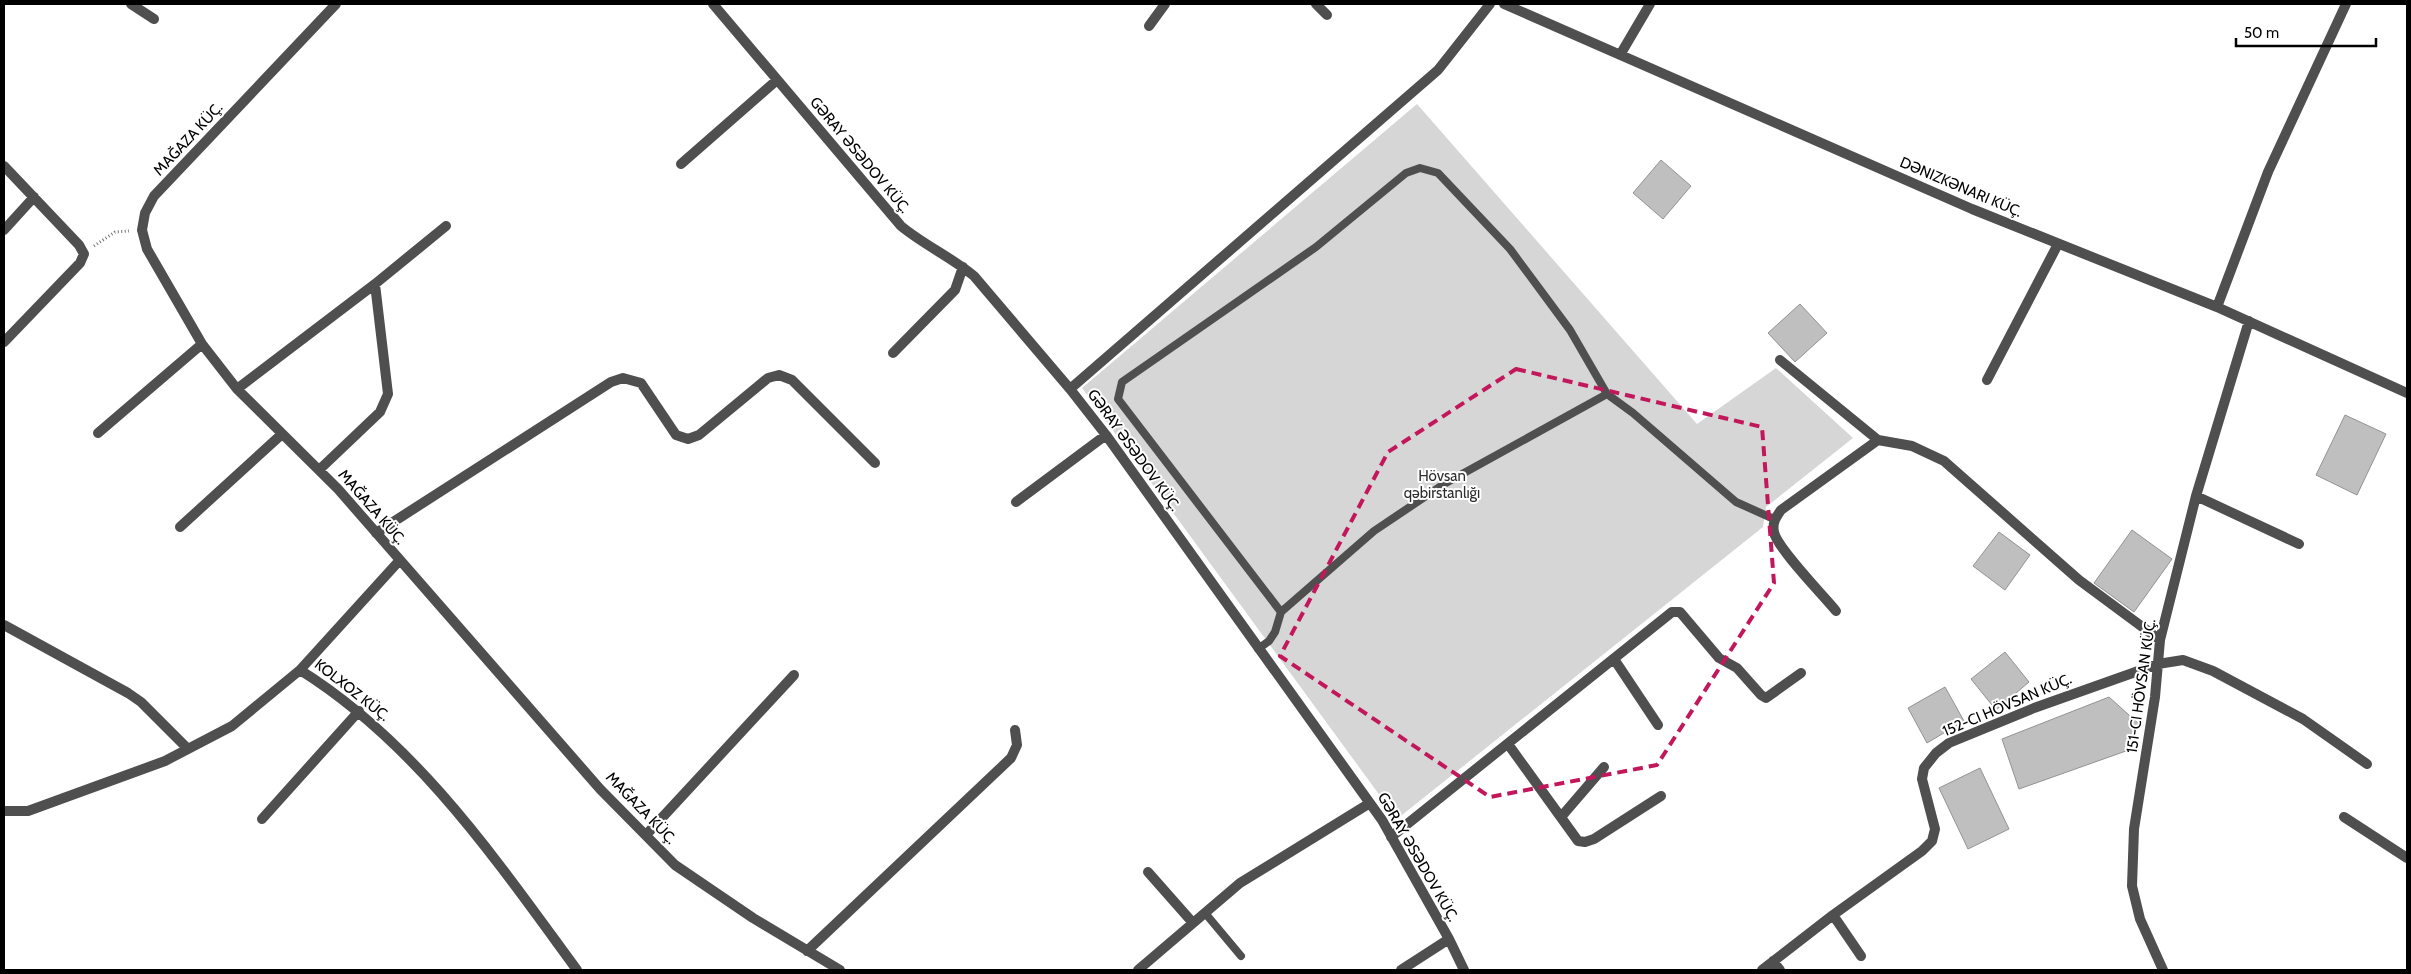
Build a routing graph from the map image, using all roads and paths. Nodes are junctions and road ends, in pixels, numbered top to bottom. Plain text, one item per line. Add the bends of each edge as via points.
1 (131, 4) edge
2 (336, 4) edge
3 (712, 4) edge
4 (1165, 4) edge
5 (1316, 4) edge
6 (1490, 4) edge
7 (1504, 4) edge
8 (1650, 4) edge
9 (2346, 4) edge
10 (1328, 15) dead end
11 (154, 20) dead end
12 (1148, 26) dead end
13 (1620, 55) junction
14 (777, 80) junction
15 (681, 164) dead end
16 (4, 166) edge
17 (34, 197) junction
18 (446, 226) dead end
19 (4, 230) edge
20 (142, 230) junction
21 (2058, 244) junction
22 (84, 254) junction
23 (963, 267) junction
24 (375, 284) junction
25 (2217, 307) junction
26 (2249, 321) junction
27 (4, 342) edge
28 (202, 344) junction
29 (893, 353) dead end
30 (1780, 360) dead end
31 (1987, 380) dead end
32 (1070, 388) junction
33 (237, 389) junction
34 (2407, 393) edge
35 (1607, 394) junction
36 (98, 434) dead end
37 (282, 434) junction
38 (1106, 435) junction
39 (1878, 440) junction
40 (875, 463) dead end
41 (319, 470) junction
42 (2196, 496) junction
43 (1016, 502) dead end
44 (1774, 520) junction
45 (180, 527) dead end
46 (376, 532) junction
47 (2299, 544) dead end
48 (399, 561) junction
49 (1836, 611) dead end
50 (1282, 612) junction
51 (4, 625) edge
52 (2160, 640) junction
53 (1258, 649) junction
54 (1614, 659) junction
55 (2158, 664) junction
56 (300, 670) junction
57 (1801, 673) dead end
58 (794, 675) dead end
59 (359, 711) junction
60 (1658, 725) dead end
61 (1015, 730) dead end
62 (1508, 744) junction
63 (188, 749) junction
64 (2367, 764) dead end
65 (1604, 767) dead end
66 (1661, 796) dead end
67 (1370, 803) junction
68 (4, 811) edge
69 (1561, 817) junction
70 (2344, 817) dead end
71 (262, 818) dead end
72 (646, 835) junction
73 (1391, 837) junction
74 (2407, 858) edge
75 (1148, 872) dead end
76 (1205, 913) junction
77 (1833, 915) junction
78 (1193, 923) junction
79 (1449, 939) junction
80 (807, 951) junction
81 (1242, 956) dead end
82 (1861, 956) dead end
83 (1773, 961) junction
84 (577, 970) edge
85 (840, 970) edge
86 (1138, 970) edge
87 (1401, 970) edge
88 (1464, 970) edge
89 (1762, 970) edge
90 (1780, 970) edge
91 (2163, 970) edge

1 - 11 street
2 - 20 street, MAĞAZA KÜÇ. via 154,196 145,213
3 - 14 street, GƏRAY ƏSƏDOV KÜÇ.
4 - 12 street
5 - 10 street
6 - 32 street via 1438,70
7 - 13 street
8 - 13 street
9 - 25 street via 2268,172
13 - 21 street via 1972,210
14 - 15 street
14 - 23 street, GƏRAY ƏSƏDOV KÜÇ. via 901,226 920,242
16 - 17 street
17 - 19 street
17 - 22 street
18 - 24 street
20 - 22 path via 115,232
20 - 28 street, MAĞAZA KÜÇ. via 147,249
21 - 25 street
21 - 31 street
22 - 27 street via 80,263
23 - 29 street via 955,290
23 - 32 street, GƏRAY ƏSƏDOV KÜÇ. via 980,282
24 - 33 street
24 - 41 street via 388,394 380,412
25 - 26 street
26 - 34 street
26 - 42 street, 151-CI HÖVSAN KÜÇ.
28 - 33 street, MAĞAZA KÜÇ.
28 - 36 street
30 - 39 street
32 - 38 street, GƏRAY ƏSƏDOV KÜÇ.
33 - 37 street, MAĞAZA KÜÇ.
35 - 44 lane via 1634,413 1736,502
35 - 50 lane via 1444,484 1374,530
35 - 50 lane via 1570,330 1510,249 1438,173 1420,168 1406,173 1316,247 1122,382 1118,391 1118,400
37 - 41 street, MAĞAZA KÜÇ.
37 - 45 street
38 - 43 street
38 - 53 street, GƏRAY ƏSƏDOV KÜÇ.
39 - 44 street via 1781,510
39 - 52 street via 1912,446 1944,461 2079,580
40 - 46 street via 792,380 779,375 768,378 699,435 688,439 676,435 641,383 623,378 611,382
41 - 46 street, MAĞAZA KÜÇ.
42 - 47 street
42 - 52 street, 151-CI HÖVSAN KÜÇ.
44 - 49 street via 1774,533 1782,546
46 - 48 street, MAĞAZA KÜÇ.
48 - 56 street
48 - 72 street, MAĞAZA KÜÇ. via 600,789
50 - 53 lane via 1275,632
51 - 63 street via 128,692
52 - 55 street, 151-CI HÖVSAN KÜÇ.
53 - 67 street, GƏRAY ƏSƏDOV KÜÇ.
54 - 57 street via 1672,612 1680,612 1719,658 1737,668 1766,698
54 - 60 street
54 - 62 street
55 - 64 street, 152-CI HÖVSAN KÜÇ. via 2183,660 2213,671 2303,719
55 - 77 street, 152-CI HÖVSAN KÜÇ. via 2034,708 1936,752 1924,768 1922,779 1934,829 1932,841 1922,852
55 - 91 street, 151-CI HÖVSAN KÜÇ. via 2156,697 2134,829 2132,886 2140,919
56 - 59 street, KOLXOZ KÜÇ.
56 - 63 street, KOLXOZ KÜÇ. via 232,726
58 - 72 street
59 - 71 street
59 - 84 street, KOLXOZ KÜÇ. via 396,745 487,847
61 - 80 street via 1017,745 1011,758
62 - 69 street
62 - 73 street
63 - 68 street, KOLXOZ KÜÇ. via 165,761 28,811
65 - 69 street
66 - 69 street via 1594,839 1584,842 1578,841
67 - 73 street, GƏRAY ƏSƏDOV KÜÇ.
67 - 76 street via 1240,883
70 - 74 street
72 - 80 street, MAĞAZA KÜÇ. via 675,865
73 - 79 street, GƏRAY ƏSƏDOV KÜÇ.
75 - 78 street
76 - 78 street
76 - 81 lane
77 - 82 street
77 - 83 street, 152-CI HÖVSAN KÜÇ.
78 - 86 street
79 - 87 street
79 - 88 street, GƏRAY ƏSƏDOV KÜÇ.
80 - 85 street, MAĞAZA KÜÇ.
83 - 89 street, 152-CI HÖVSAN KÜÇ.
83 - 90 street

